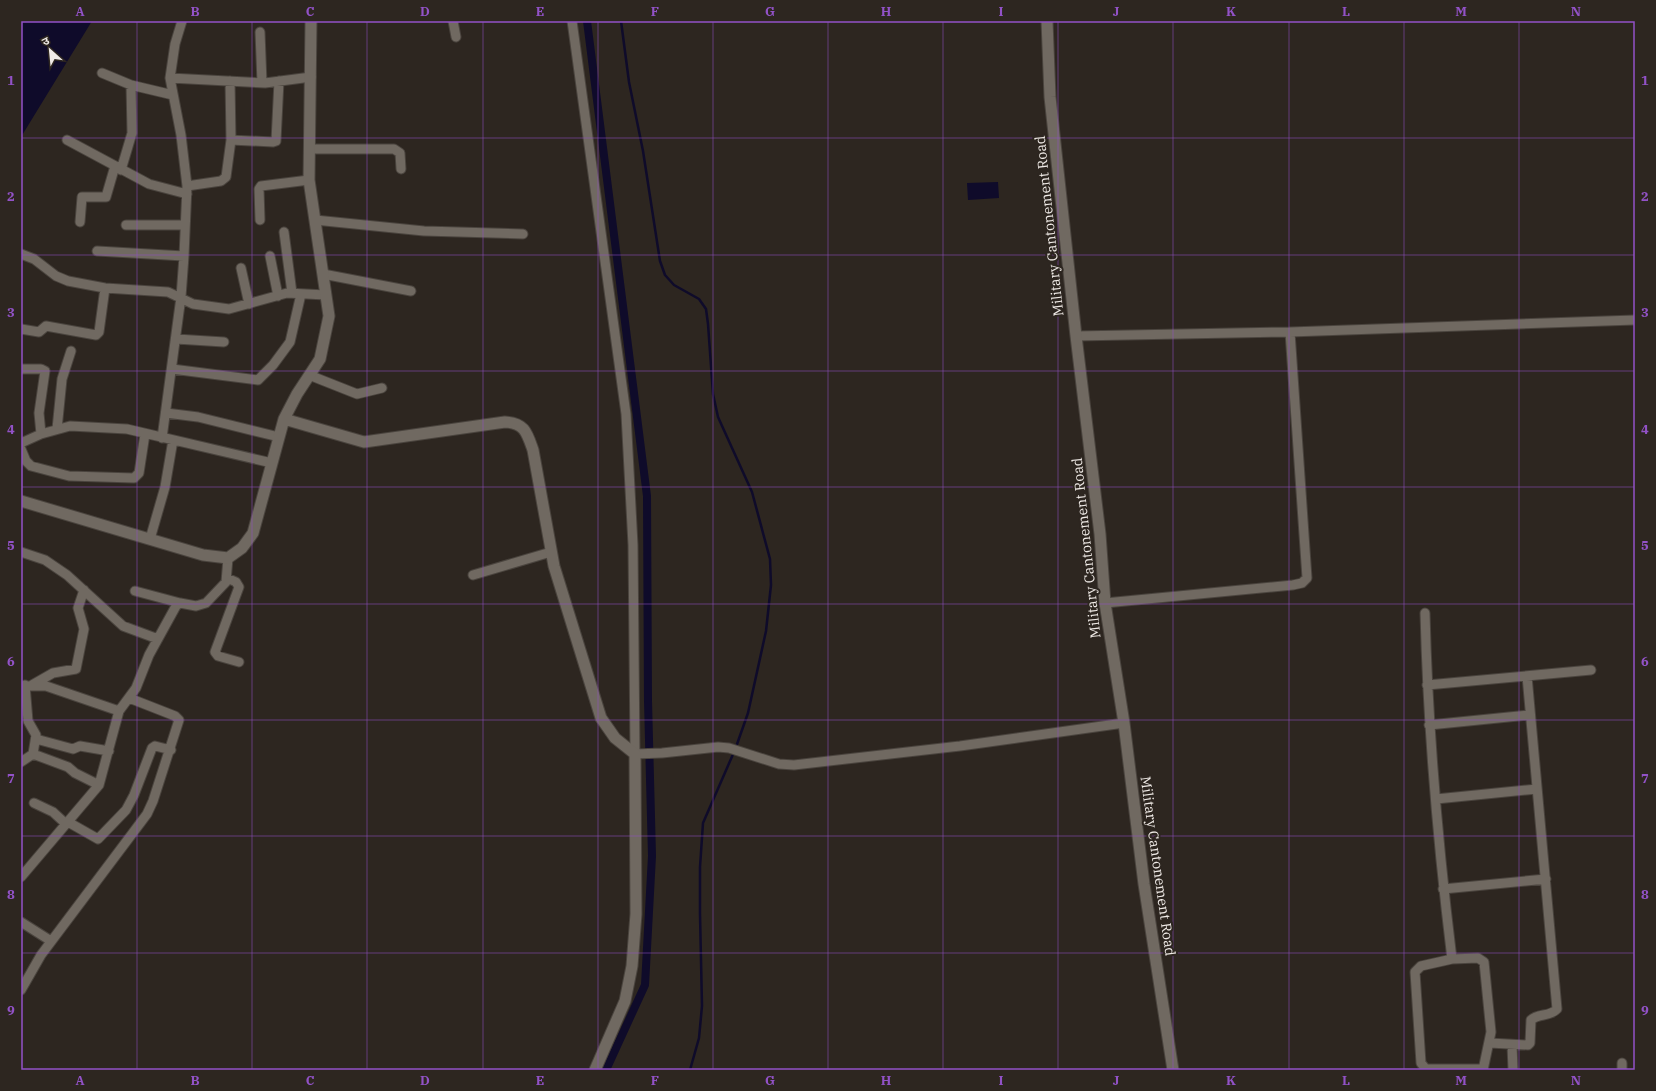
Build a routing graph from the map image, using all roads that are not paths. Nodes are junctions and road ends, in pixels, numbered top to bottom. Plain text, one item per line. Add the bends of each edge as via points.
1 (182, 21) edge
2 (311, 21) edge
3 (453, 21) edge
4 (568, 21) edge
5 (572, 21) edge
6 (1047, 21) edge
7 (260, 32) dead end
8 (574, 34) junction
9 (456, 37) dead end
10 (102, 73) dead end
11 (311, 77) junction
12 (170, 78) junction
13 (230, 81) junction
14 (279, 81) junction
15 (262, 83) junction
16 (131, 84) junction
17 (173, 95) junction
18 (67, 140) dead end
19 (231, 140) junction
20 (309, 149) junction
21 (118, 168) junction
22 (401, 169) dead end
23 (309, 180) junction
24 (187, 190) junction
25 (260, 220) dead end
26 (315, 220) junction
27 (80, 222) dead end
28 (185, 225) junction
29 (126, 226) dead end
30 (284, 232) dead end
31 (523, 234) dead end
32 (97, 251) dead end
33 (21, 254) edge
34 (184, 256) junction
35 (270, 256) dead end
36 (241, 268) dead end
37 (323, 274) junction
38 (105, 288) junction
39 (411, 291) dead end
40 (296, 294) junction
41 (326, 295) junction
42 (278, 296) junction
43 (181, 297) junction
44 (249, 304) junction
45 (1635, 320) edge
46 (21, 329) edge
47 (1290, 332) junction
48 (1076, 336) junction
49 (176, 339) junction
50 (224, 342) dead end
51 (71, 351) dead end
52 (21, 369) edge
53 (172, 369) junction
54 (309, 375) junction
55 (382, 388) dead end
56 (166, 413) junction
57 (284, 419) junction
58 (57, 429) junction
59 (41, 434) junction
60 (145, 434) junction
61 (279, 437) junction
62 (162, 438) junction
63 (173, 440) junction
64 (21, 443) edge
65 (21, 449) edge
66 (272, 463) junction
67 (21, 500) edge
68 (150, 539) junction
69 (21, 552) edge
70 (551, 552) junction
71 (228, 558) junction
72 (474, 575) dead end
73 (227, 578) junction
74 (84, 590) junction
75 (136, 591) dead end
76 (180, 603) junction
77 (1105, 603) junction
78 (1425, 613) dead end
79 (158, 639) junction
80 (239, 662) dead end
81 (1590, 670) dead end
82 (1527, 676) junction
83 (26, 685) edge
84 (1427, 685) junction
85 (129, 698) junction
86 (119, 711) junction
87 (1530, 715) junction
88 (1124, 722) junction
89 (1430, 725) junction
90 (36, 739) junction
91 (171, 750) junction
92 (109, 751) junction
93 (33, 754) junction
94 (639, 754) junction
95 (21, 762) edge
96 (99, 785) junction
97 (1537, 789) junction
98 (1436, 799) junction
99 (34, 803) dead end
100 (67, 823) junction
101 (21, 876) edge
102 (1546, 879) junction
103 (1443, 889) junction
104 (21, 922) edge
105 (51, 942) junction
106 (1452, 959) junction
107 (21, 970) edge
108 (29, 976) junction
109 (21, 990) edge
110 (1490, 1043) junction
111 (1512, 1045) junction
112 (595, 1070) edge
113 (1173, 1070) edge
114 (1483, 1070) edge
115 (1513, 1070) edge

1 - 12 street via 175,44
2 - 11 main road
3 - 9 street
4 - 8 street
5 - 8 street
6 - 48 main road, Military Cantonement Road via 1050,97
7 - 15 street
8 - 94 street via 624,388 634,545
10 - 16 street
11 - 14 street
11 - 20 main road
12 - 13 street
12 - 17 street
13 - 15 street
13 - 19 street
14 - 15 street
14 - 19 street via 276,141
16 - 17 street
16 - 21 street via 132,133
17 - 24 street via 181,135
18 - 21 street
19 - 24 street via 224,180
20 - 22 street via 394,149 400,153
20 - 23 main road
21 - 24 street via 149,184
21 - 27 street via 106,197 82,197
23 - 25 street via 261,186
23 - 26 main road
24 - 28 street
26 - 31 street via 424,231
26 - 37 main road
28 - 29 street
28 - 34 street
30 - 40 street
32 - 34 street
33 - 38 street via 34,259 56,276 68,281
34 - 43 street
35 - 42 street
36 - 44 street
37 - 39 street
37 - 41 main road
38 - 43 street via 168,292
38 - 46 street via 99,332 96,335 46,326 39,332
40 - 41 street
40 - 42 street
40 - 53 street via 290,342 258,380
41 - 54 main road via 329,316 326,336 320,359
42 - 44 street
43 - 44 street via 193,304 229,309
43 - 49 street
45 - 47 street
47 - 48 street
47 - 77 street via 1307,578 1302,583 1293,585
48 - 77 main road, Military Cantonement Road via 1100,534
49 - 50 street
49 - 53 street
51 - 58 street via 62,379
52 - 59 street via 45,371 39,413
53 - 56 street
54 - 55 street via 357,394
54 - 57 main road
56 - 61 street via 198,417
56 - 62 street
57 - 61 main road
57 - 70 main road via 364,442 505,422 514,423 522,427 527,434 533,450
58 - 59 street
58 - 60 street via 75,425 127,429
59 - 64 street
60 - 62 street
60 - 65 street via 139,473 134,478 70,476 31,466
61 - 66 main road
62 - 63 street
63 - 66 street
63 - 68 street via 165,488
66 - 71 main road via 253,533 242,548
67 - 68 main road
68 - 71 main road via 203,555
69 - 74 street via 45,560
70 - 72 street
70 - 94 main road via 600,718 615,738
71 - 73 street
73 - 76 street via 224,586 206,603 196,606
73 - 80 street via 240,587 215,652 218,656
74 - 79 street via 123,626
74 - 83 street via 78,608 84,629 76,669 53,673
75 - 76 street
76 - 79 street
77 - 88 main road, Military Cantonement Road
78 - 84 street
79 - 85 street
81 - 82 street
82 - 84 street
82 - 87 street
83 - 86 street via 46,686
83 - 90 street via 28,722 35,732
84 - 89 street
85 - 86 street
85 - 91 street via 178,718 179,725
86 - 92 street
87 - 89 street
87 - 97 street
88 - 94 street via 960,746 794,765 779,764 729,748 709,747
88 - 113 main road, Military Cantonement Road via 1144,884
89 - 98 street
90 - 92 street via 73,749 80,746
90 - 93 street
91 - 100 street via 155,746 152,748 126,810 98,839
91 - 105 street via 147,814
92 - 96 street
93 - 95 street
93 - 96 street via 68,767
94 - 112 main road via 636,914 632,966 625,1001
96 - 100 street
97 - 98 street
97 - 102 street
98 - 103 street
99 - 100 street via 50,810
100 - 101 street
102 - 103 street
102 - 111 street via 1557,1009 1553,1013 1531,1020 1528,1045
103 - 106 street
104 - 105 street
105 - 108 street
106 - 110 street via 1478,958 1484,962
106 - 114 street via 1421,966 1415,972 1421,1063 1428,1069
107 - 108 street
108 - 109 street
110 - 111 street
110 - 114 street
111 - 115 street

